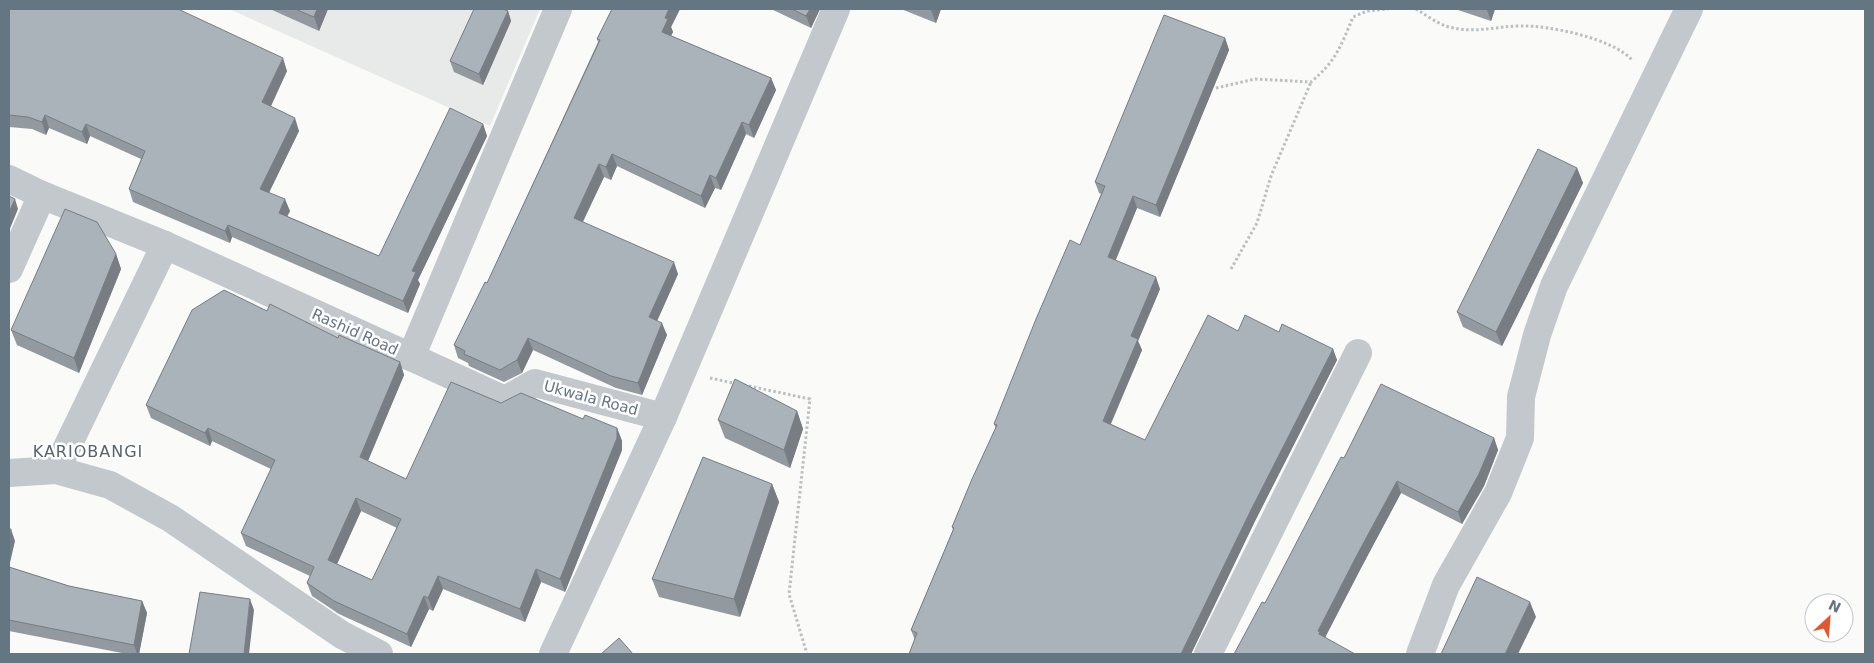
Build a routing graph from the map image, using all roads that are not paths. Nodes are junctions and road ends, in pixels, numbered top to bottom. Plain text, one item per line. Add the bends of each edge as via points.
1 (558, 9) edge
2 (836, 9) edge
3 (1688, 9) edge
4 (9, 179) edge
5 (42, 195) junction
6 (165, 245) junction
7 (9, 270) edge
8 (1358, 353) dead end
9 (411, 357) junction
10 (663, 417) junction
11 (56, 470) junction
12 (9, 473) edge
13 (378, 654) edge
14 (553, 654) edge
15 (1208, 654) edge
16 (1420, 654) edge

1 - 9 street, Rashid Road
2 - 10 street
3 - 16 street via 1554,286 1521,397 1520,438 1498,493 1446,585
4 - 5 street, Rashid Road
5 - 6 street, Rashid Road
5 - 7 street
6 - 9 street, Rashid Road
6 - 11 street
8 - 15 street
9 - 10 street, Ukwala Road via 505,400 535,383
10 - 14 street
11 - 12 street
11 - 13 street via 110,485 170,518 342,635

